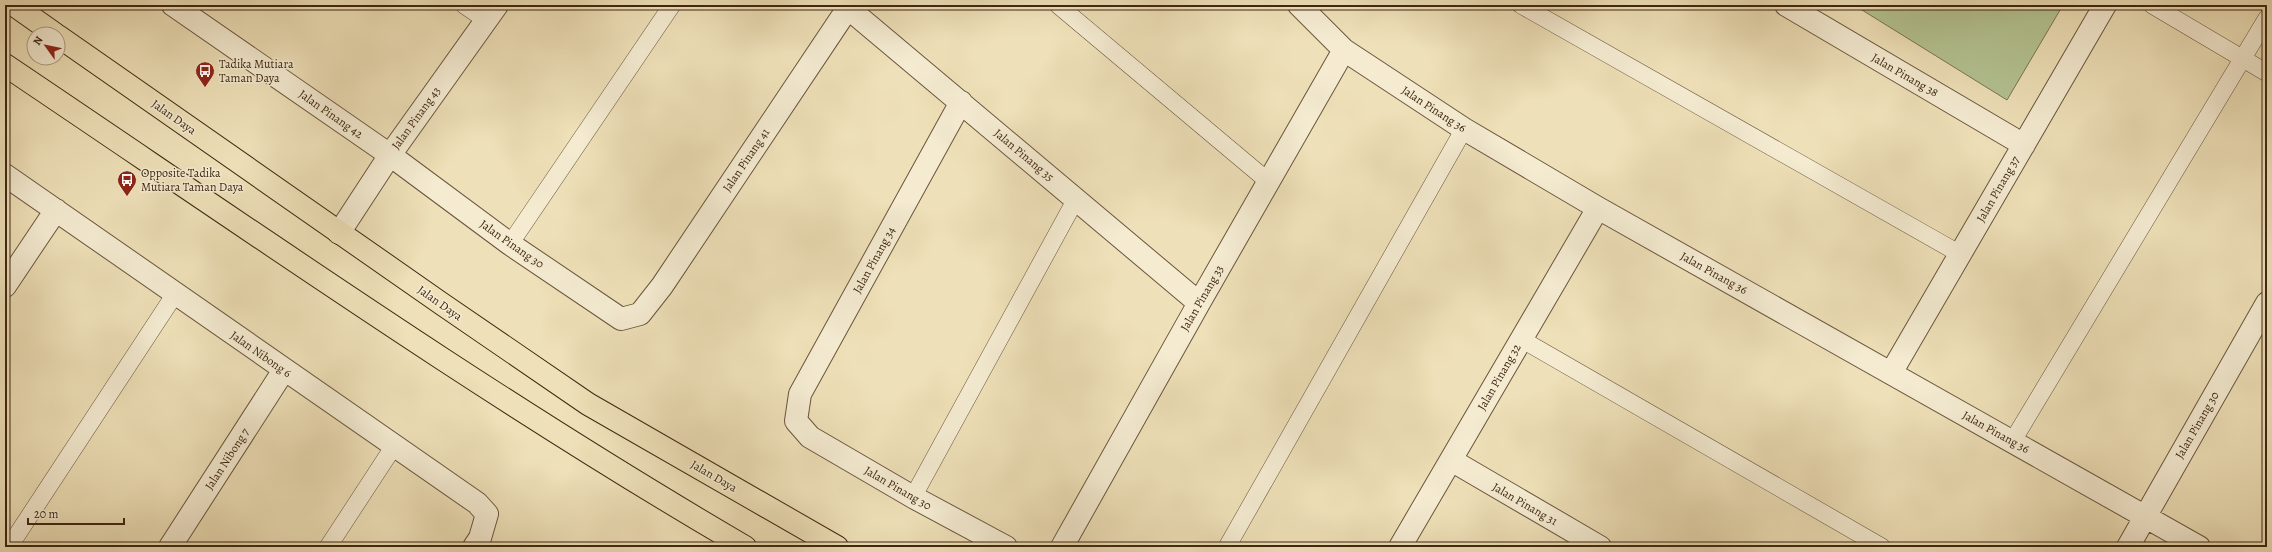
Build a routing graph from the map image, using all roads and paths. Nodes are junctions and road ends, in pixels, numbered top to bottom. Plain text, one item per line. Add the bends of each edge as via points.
1 (14, 5) edge
2 (173, 5) edge
3 (464, 5) edge
4 (672, 5) edge
5 (1058, 5) edge
6 (1299, 5) edge
7 (1521, 5) edge
8 (1786, 5) edge
9 (2105, 5) edge
10 (2152, 5) edge
11 (849, 7) edge
12 (492, 13) edge
13 (2267, 18) edge
14 (44, 26) edge
15 (66, 42) edge
16 (1344, 50) junction
17 (2242, 58) junction
18 (5, 66) edge
19 (2267, 73) edge
20 (961, 102) junction
21 (1464, 129) junction
22 (2024, 145) junction
23 (390, 155) junction
24 (5, 175) edge
25 (1269, 182) junction
26 (1076, 199) junction
27 (1598, 208) junction
28 (56, 210) junction
29 (339, 233) junction
30 (510, 244) junction
31 (1960, 254) junction
32 (5, 286) edge
33 (175, 294) junction
34 (1199, 303) junction
35 (2267, 303) edge
36 (640, 314) joint
37 (1521, 339) junction
38 (284, 370) junction
39 (1891, 373) junction
40 (796, 421) joint
41 (2012, 442) junction
42 (394, 446) junction
43 (1451, 460) junction
44 (913, 497) junction
45 (2145, 516) junction
46 (9, 547) edge
47 (170, 547) edge
48 (328, 547) edge
49 (474, 547) edge
50 (745, 547) edge
51 (837, 547) edge
52 (1006, 547) edge
53 (1062, 547) edge
54 (1228, 547) edge
55 (1400, 547) edge
56 (1600, 547) edge
57 (1882, 547) edge
58 (2128, 547) edge
59 (2200, 547) edge

1 - 14 main road
2 - 23 street, Jalan Pinang 42
3 - 12 lane
4 - 30 lane
5 - 25 lane
6 - 16 street, Jalan Pinang 36
7 - 31 lane
8 - 22 street, Jalan Pinang 38
9 - 22 street, Jalan Pinang 37
10 - 17 lane
11 - 20 street, Jalan Pinang 35
11 - 36 street, Jalan Pinang 41 via 662,286
12 - 23 street, Jalan Pinang 43
13 - 17 lane
15 - 29 main road, Jalan Daya
16 - 21 street, Jalan Pinang 36
16 - 25 street, Jalan Pinang 33
17 - 19 lane
17 - 41 lane
18 - 50 main road via 422,345 658,497
20 - 26 street, Jalan Pinang 35
20 - 40 street, Jalan Pinang 34 via 800,394
21 - 27 street, Jalan Pinang 36
21 - 54 lane
22 - 31 street, Jalan Pinang 37
23 - 29 street, Jalan Pinang 43
23 - 30 street, Jalan Pinang 30
24 - 28 street, Jalan Nibong 6
25 - 34 street, Jalan Pinang 33
26 - 34 street, Jalan Pinang 35
26 - 44 lane
27 - 37 street, Jalan Pinang 32
27 - 39 street, Jalan Pinang 36
28 - 32 street
28 - 33 street, Jalan Nibong 6
29 - 51 main road, Jalan Daya via 588,404
30 - 36 street, Jalan Pinang 30 via 621,319
31 - 39 street, Jalan Pinang 37
33 - 38 street, Jalan Nibong 6
33 - 46 lane
34 - 53 street, Jalan Pinang 33
35 - 45 street, Jalan Pinang 30
37 - 43 street, Jalan Pinang 32
37 - 57 lane
38 - 42 street, Jalan Nibong 6
38 - 47 street, Jalan Nibong 7
39 - 41 street, Jalan Pinang 36
40 - 44 street, Jalan Pinang 30 via 810,437
41 - 45 street, Jalan Pinang 36
42 - 48 lane
42 - 49 street, Jalan Nibong 6 via 478,503 487,514 480,538
43 - 55 street, Jalan Pinang 32
43 - 56 street, Jalan Pinang 31
44 - 52 street, Jalan Pinang 30
45 - 58 street, Jalan Pinang 30
45 - 59 street, Jalan Pinang 36

